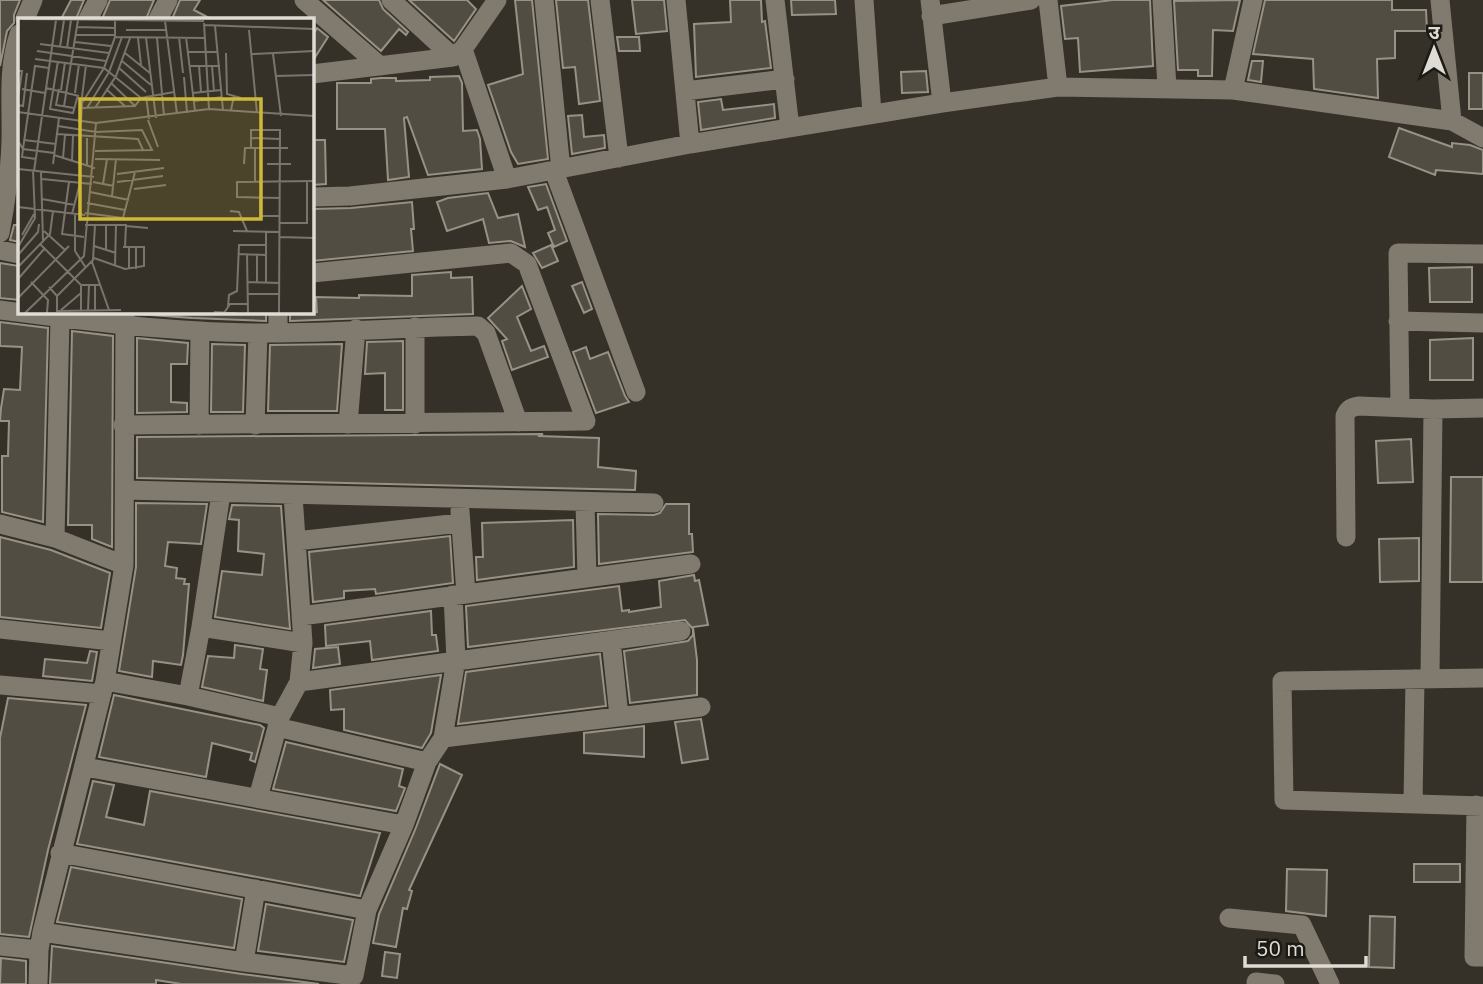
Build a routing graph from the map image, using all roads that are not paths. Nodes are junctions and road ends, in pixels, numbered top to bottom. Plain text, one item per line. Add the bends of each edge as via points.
1 (33, 0) edge
2 (98, 0) edge
3 (168, 0) edge
4 (304, 0) edge
5 (391, 0) edge
6 (497, 0) edge
7 (544, 0) edge
8 (600, 0) edge
9 (676, 0) edge
10 (775, 0) edge
11 (864, 0) edge
12 (1031, 0) edge
13 (1048, 0) edge
14 (1162, 0) edge
15 (1253, 0) edge
16 (1440, 0) edge
17 (930, 8) edge
18 (25, 18) edge
19 (89, 18) edge
20 (159, 18) edge
21 (18, 44) edge
22 (458, 53) junction
23 (380, 66) junction
24 (15, 74) edge
25 (313, 74) edge
26 (785, 79) junction
27 (1058, 87) junction
28 (1167, 88) junction
29 (1233, 90) junction
30 (685, 91) junction
31 (942, 103) junction
32 (872, 114) junction
33 (1452, 121) junction
34 (790, 128) junction
35 (1483, 138) edge
36 (15, 141) edge
37 (690, 144) junction
38 (619, 158) junction
39 (557, 170) junction
40 (507, 179) junction
41 (9, 192) edge
42 (313, 197) edge
43 (0, 233) edge
44 (0, 250) edge
45 (18, 254) edge
46 (1483, 254) edge
47 (313, 273) edge
48 (0, 310) edge
49 (18, 312) edge
50 (22, 313) edge
51 (278, 313) edge
52 (60, 318) junction
53 (124, 319) edge
54 (1398, 321) junction
55 (1483, 323) edge
56 (415, 327) junction
57 (356, 329) junction
58 (200, 331) junction
59 (268, 332) junction
60 (636, 392) dead end
61 (1400, 408) junction
62 (1483, 408) edge
63 (1433, 410) junction
64 (518, 422) junction
65 (415, 424) junction
66 (123, 425) junction
67 (199, 425) junction
68 (255, 425) junction
69 (348, 425) junction
70 (125, 490) junction
71 (221, 492) junction
72 (293, 495) junction
73 (459, 499) junction
74 (585, 503) junction
75 (654, 503) dead end
76 (460, 523) junction
77 (0, 524) edge
78 (1346, 537) dead end
79 (55, 538) junction
80 (296, 541) junction
81 (691, 564) dead end
82 (124, 565) junction
83 (587, 578) junction
84 (460, 594) junction
85 (301, 616) junction
86 (201, 627) junction
87 (0, 629) edge
88 (681, 631) dead end
89 (611, 640) junction
90 (111, 641) junction
91 (303, 643) junction
92 (456, 660) junction
93 (1483, 677) edge
94 (1422, 679) junction
95 (299, 682) junction
96 (0, 687) edge
97 (103, 687) junction
98 (188, 696) junction
99 (701, 707) dead end
100 (619, 716) junction
101 (279, 722) junction
102 (443, 738) junction
103 (427, 762) junction
104 (85, 767) junction
105 (258, 798) junction
106 (1413, 804) junction
107 (1480, 806) edge
108 (404, 825) junction
109 (61, 853) junction
110 (256, 889) junction
111 (368, 910) junction
112 (1229, 918) dead end
113 (41, 941) junction
114 (0, 946) edge
115 (1483, 957) edge
116 (244, 962) junction
117 (38, 984) edge
118 (1330, 984) edge

1 - 18 street
2 - 19 street
3 - 20 street
4 - 23 street
5 - 22 street
6 - 22 street
7 - 39 street
8 - 38 street
9 - 30 street
10 - 26 street
11 - 32 street
12 - 17 street
13 - 27 street
14 - 28 street
15 - 29 street
16 - 33 street
17 - 31 street
21 - 24 street
22 - 23 street
22 - 40 street
23 - 25 street
24 - 36 street
26 - 30 street
26 - 34 street
27 - 28 street
27 - 31 street
28 - 29 street
29 - 33 street
30 - 37 street
31 - 32 street
32 - 34 street
33 - 35 street
34 - 37 street
36 - 41 street
37 - 38 street
38 - 39 street
39 - 40 street
39 - 60 street
40 - 42 street
41 - 43 street
44 - 45 street
46 - 54 street via 1398,253
47 - 64 street via 503,252 521,258 586,421
48 - 49 street
50 - 52 street
51 - 59 street
52 - 53 street
52 - 79 street
53 - 58 street
53 - 66 street
54 - 55 street
54 - 61 street
56 - 57 street
56 - 64 street via 482,328
56 - 65 street
57 - 59 street
57 - 69 street
58 - 59 street
58 - 67 street
59 - 68 street
61 - 63 street
61 - 78 street via 1352,407 1345,416
62 - 63 street
63 - 94 street
64 - 65 street
65 - 69 street
66 - 67 street
66 - 70 street
67 - 68 street
68 - 69 street
70 - 71 street
70 - 82 street
71 - 72 street
71 - 86 street
72 - 73 street
72 - 80 street
73 - 74 street
73 - 76 street
74 - 75 street
74 - 83 street
76 - 80 street
76 - 84 street
77 - 79 street
79 - 82 street
80 - 85 street
81 - 83 street
82 - 90 street
83 - 84 street
84 - 85 street
84 - 92 street
85 - 91 street
86 - 91 street
86 - 98 street
87 - 90 street
88 - 89 street
89 - 92 street
89 - 100 street
90 - 97 street
91 - 95 street
92 - 95 street
92 - 102 street
93 - 94 street
94 - 106 street
94 - 106 street via 1282,681 1284,800
95 - 101 street
96 - 97 street
97 - 98 street
97 - 104 street
98 - 101 street
99 - 100 street
100 - 102 street
101 - 103 street
101 - 105 street
102 - 103 street
103 - 108 street
104 - 105 street
104 - 109 street
105 - 108 street
106 - 107 street
107 - 115 street via 1474,957
108 - 111 street
109 - 110 street
109 - 113 street
110 - 111 street
110 - 116 street
111 - 116 street via 354,976
112 - 118 street via 1302,925
113 - 114 street
113 - 116 street
113 - 117 street

